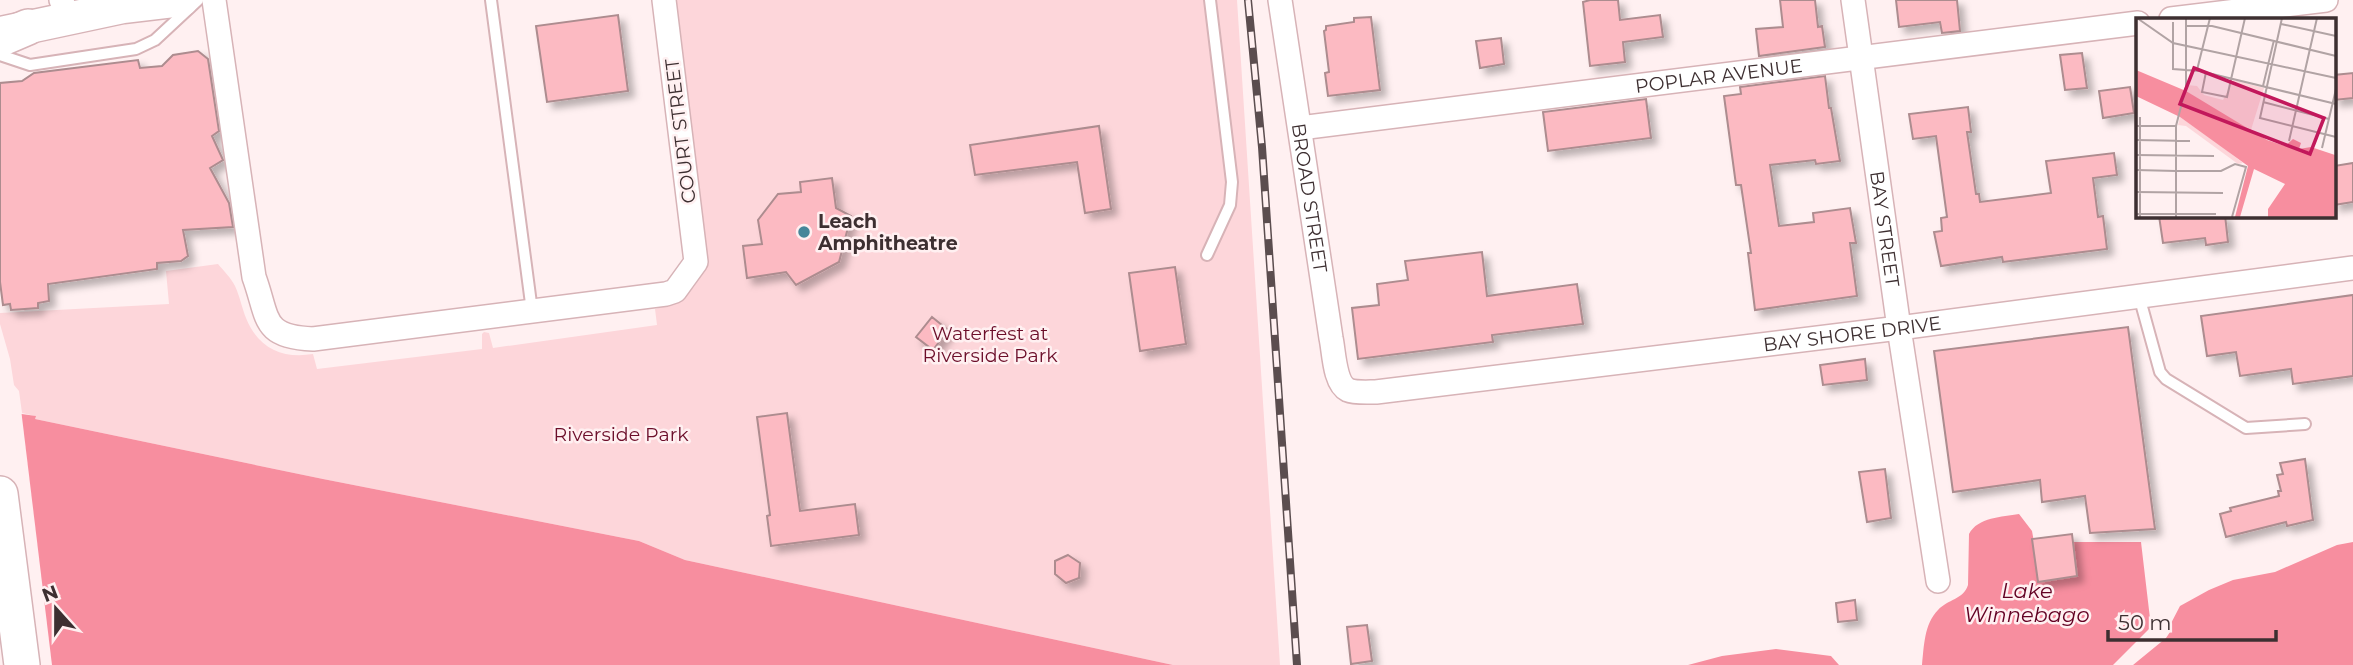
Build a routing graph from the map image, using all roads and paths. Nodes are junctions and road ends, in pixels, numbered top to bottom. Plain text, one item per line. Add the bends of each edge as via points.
1 (182, 0) edge
2 (198, 0) edge
3 (214, 0) edge
4 (491, 0) edge
5 (664, 0) edge
6 (1210, 0) edge
7 (1280, 0) edge
8 (1853, 0) edge
9 (2326, 0) edge
10 (68, 6) edge
11 (2179, 18) edge
12 (2136, 23) edge
13 (9, 33) edge
14 (0, 55) edge
15 (1861, 58) junction
16 (1300, 128) junction
17 (1207, 254) dead end
18 (2353, 268) edge
19 (2139, 296) junction
20 (532, 312) junction
21 (1899, 328) junction
22 (1350, 391) joint
23 (2305, 424) dead end
24 (0, 494) edge
25 (1938, 581) dead end
26 (22, 665) edge

1 - 10 street via 123,7
2 - 14 lane via 155,40 136,49 30,65
3 - 20 street via 254,277 275,330 282,336 313,340
4 - 20 lane
5 - 20 street, COURT STREET via 696,262 675,291 666,294
6 - 17 lane via 1232,182 1230,205
7 - 16 street, BROAD STREET
8 - 15 street, BAY STREET
9 - 11 street
10 - 13 street
12 - 15 street, POPLAR AVENUE
15 - 16 street, POPLAR AVENUE
15 - 21 street, BAY STREET
16 - 22 street, BROAD STREET via 1339,378
18 - 19 street, BAY SHORE DRIVE
19 - 21 street, BAY SHORE DRIVE
19 - 23 lane via 2160,372 2166,379 2246,428
21 - 22 street, BAY SHORE DRIVE via 1376,392
21 - 25 street, BAY STREET
24 - 26 main road

